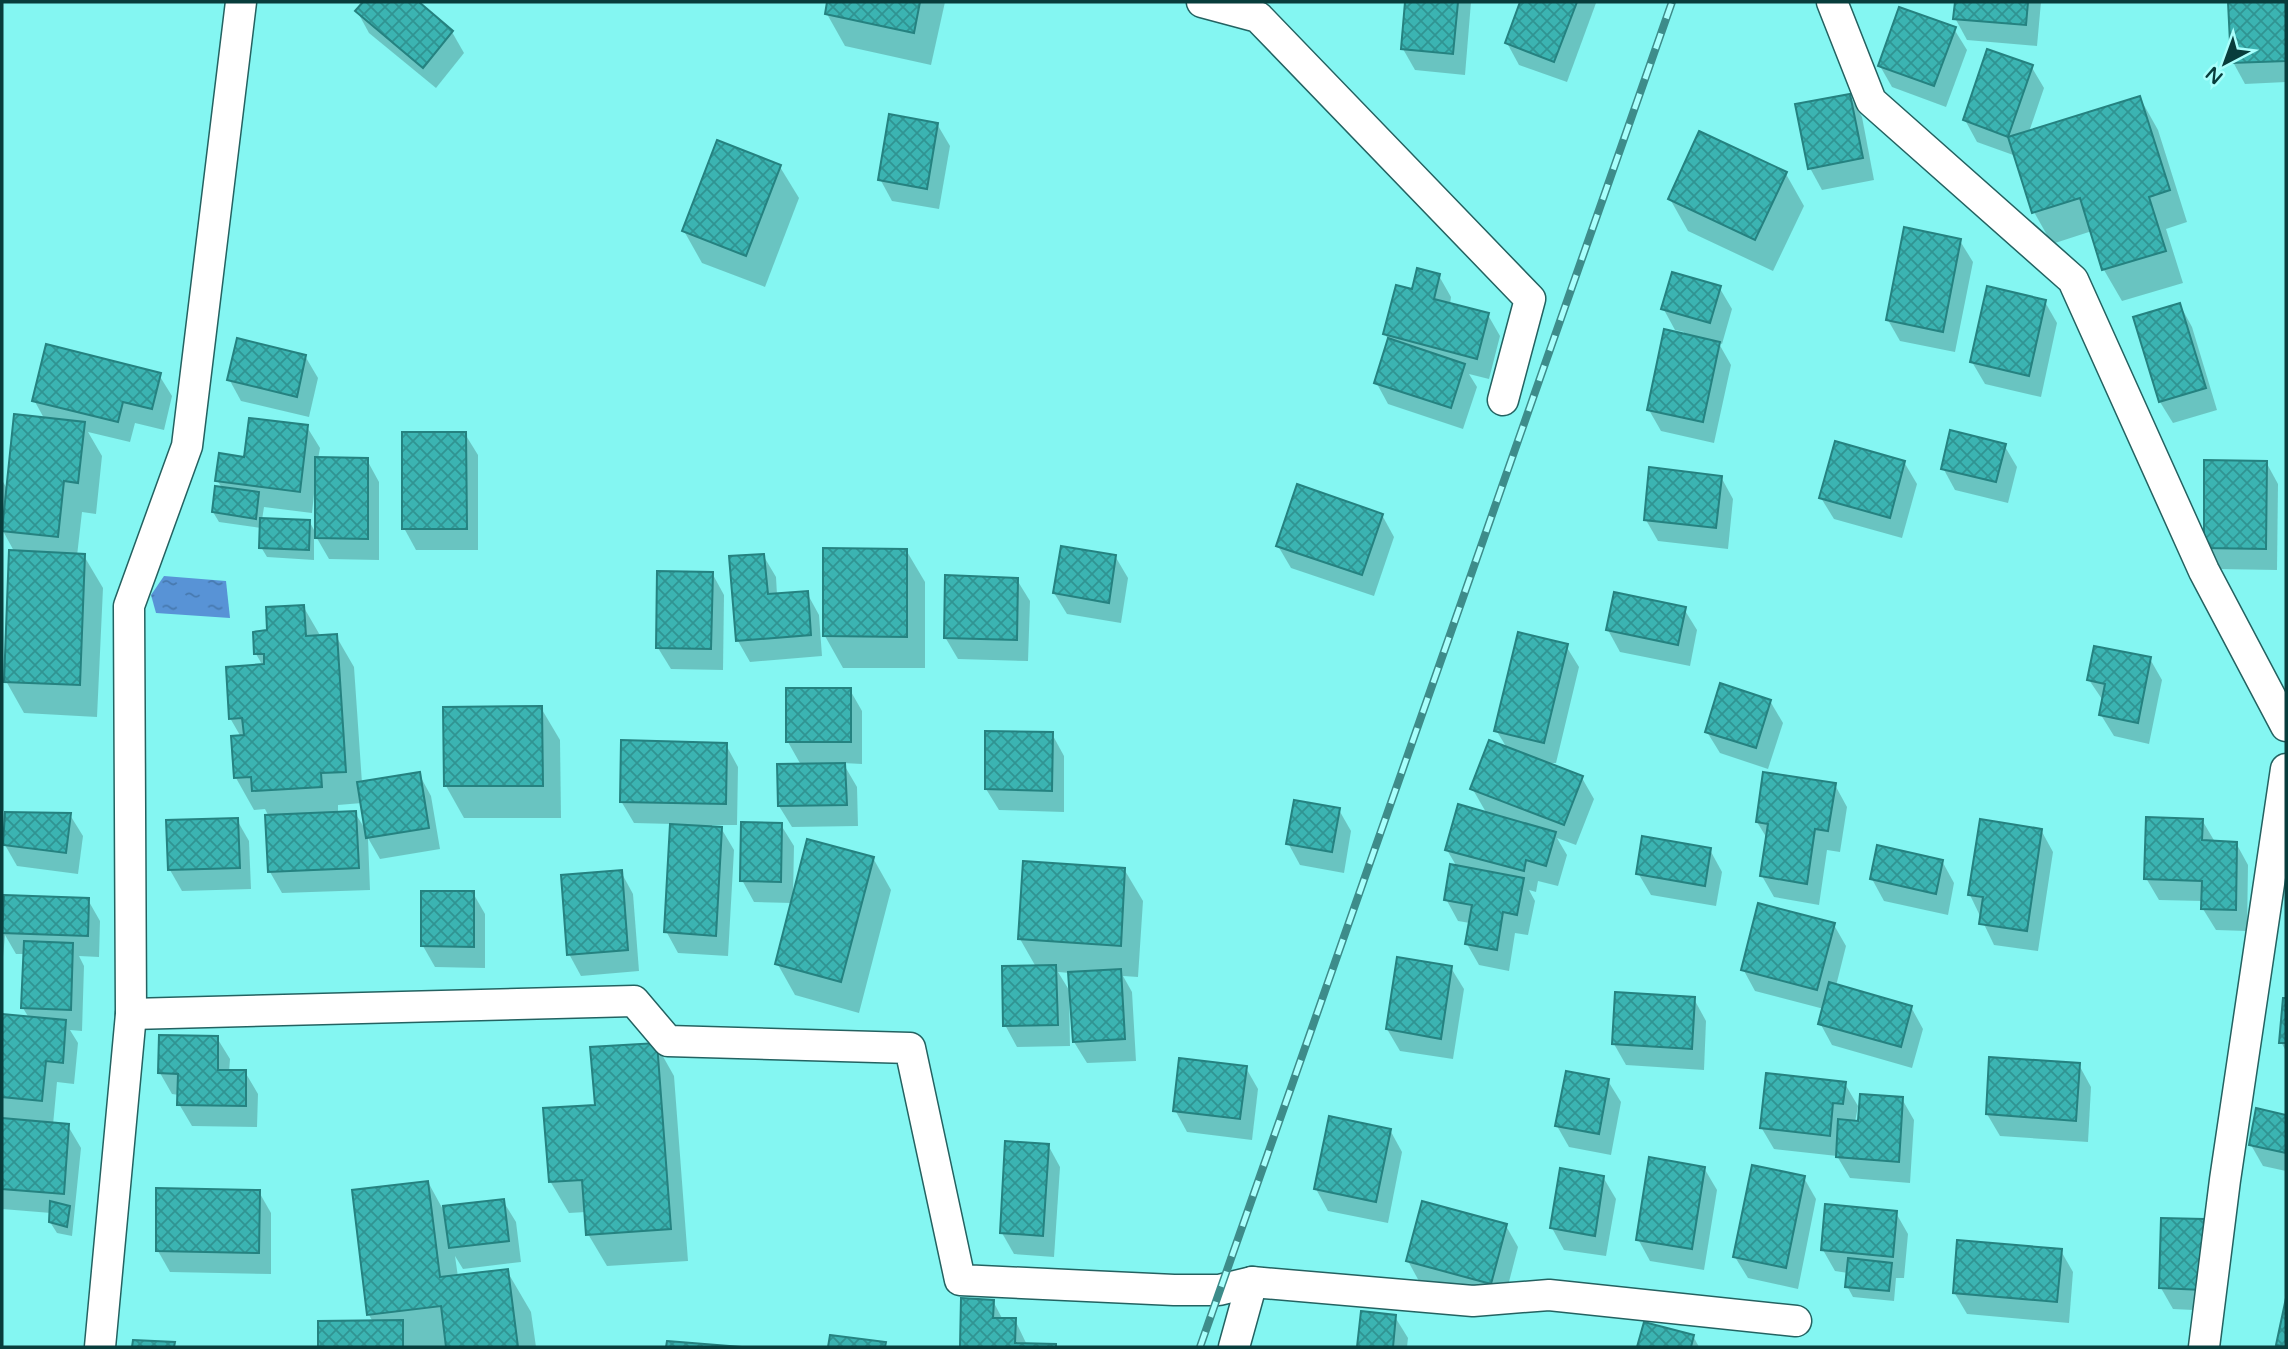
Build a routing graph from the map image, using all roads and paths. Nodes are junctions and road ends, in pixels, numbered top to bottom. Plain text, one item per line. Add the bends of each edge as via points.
1 (241, 2) edge
2 (1202, 2) edge
3 (1832, 2) edge
4 (1503, 400) dead end
5 (2286, 726) edge
6 (2286, 769) edge
7 (131, 1014) junction
8 (1252, 1282) junction
9 (1796, 1321) dead end
10 (100, 1347) edge
11 (1234, 1347) edge
12 (2204, 1347) edge

1 - 7 street via 187,446 129,606
2 - 4 street via 1258,17 1530,299
3 - 5 street via 1871,101 2073,280 2204,571
6 - 12 street
7 - 8 street via 634,1001 668,1041 910,1048 960,1280 1174,1290 1219,1290
7 - 10 street
8 - 9 street via 1473,1301 1549,1296
8 - 11 street

